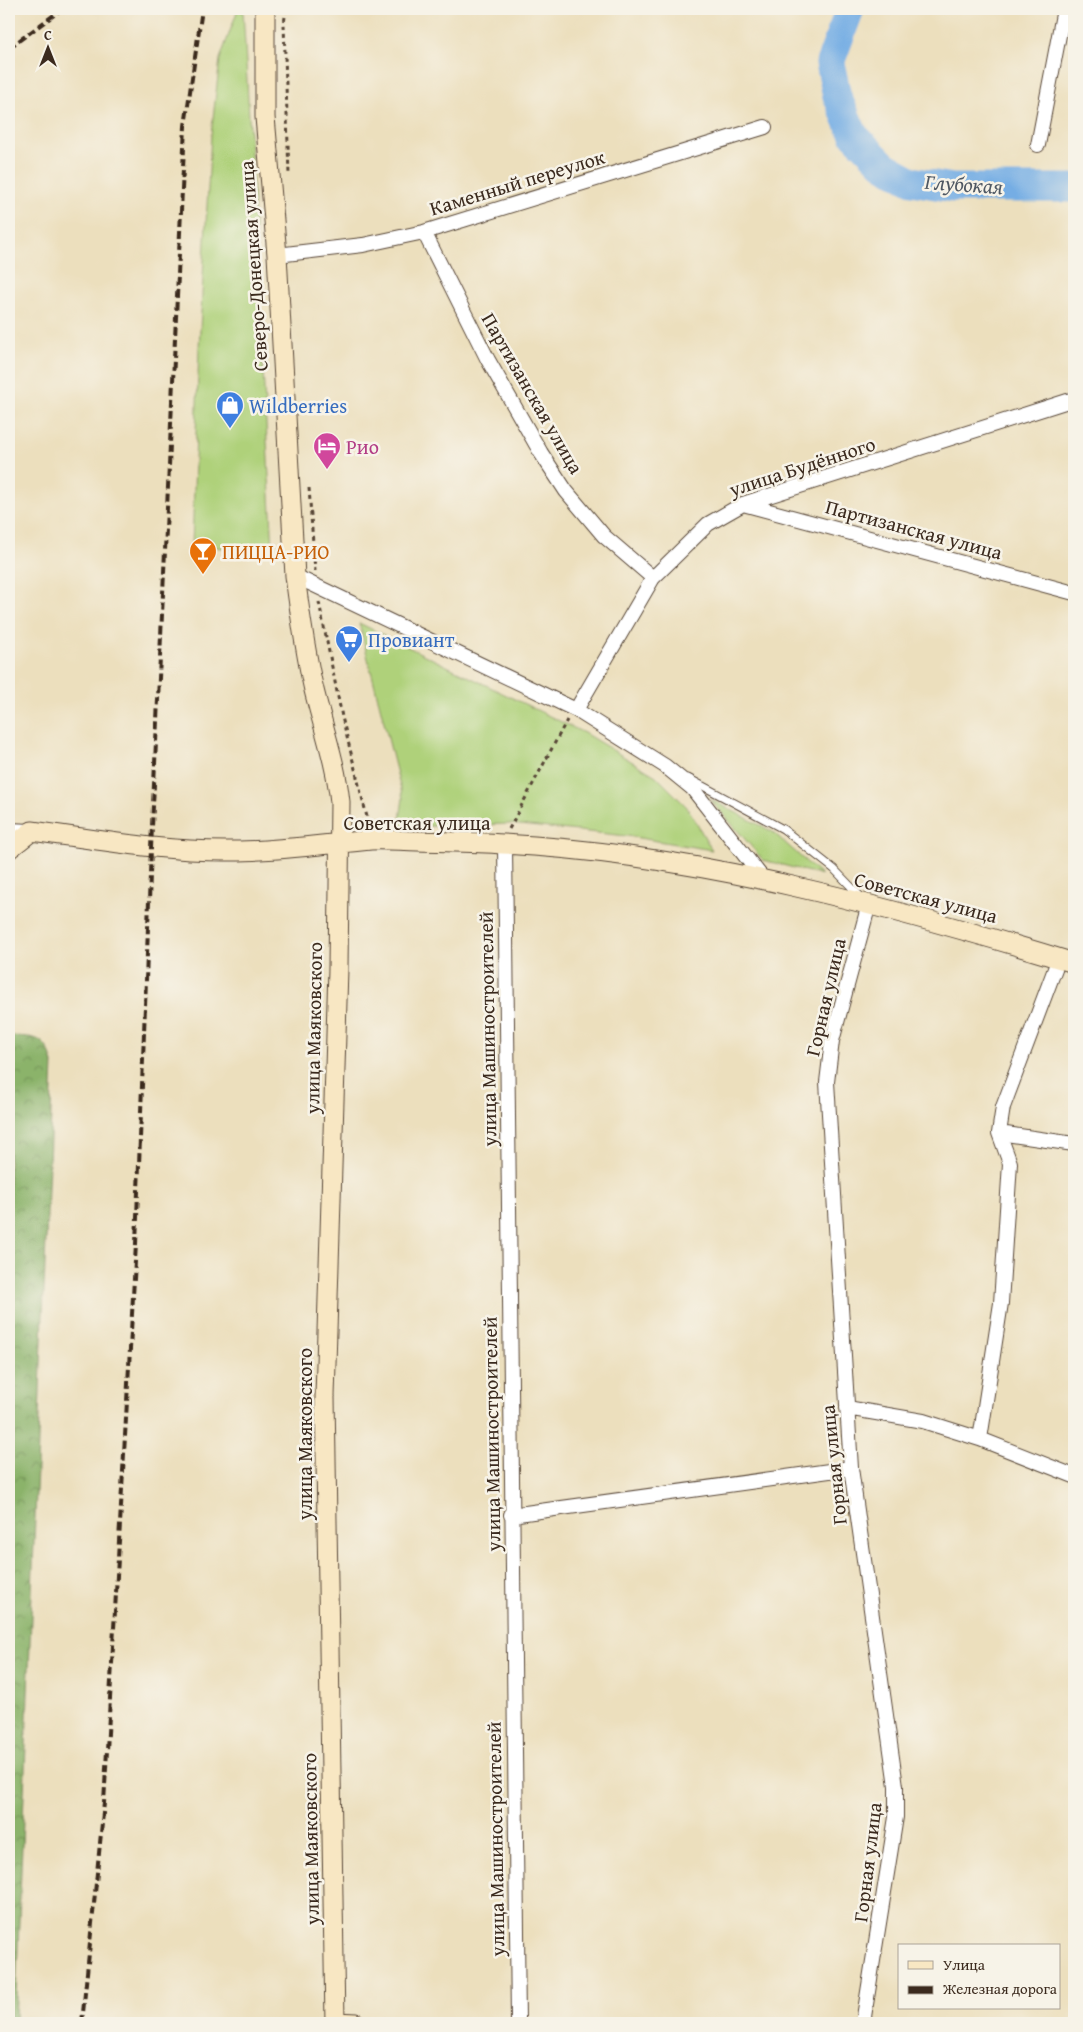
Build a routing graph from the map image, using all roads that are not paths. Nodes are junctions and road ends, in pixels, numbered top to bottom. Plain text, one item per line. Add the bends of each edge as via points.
1 (265, 9) edge
2 (1064, 9) edge
3 (765, 127) dead end
4 (1038, 145) dead end
5 (424, 232) junction
6 (277, 255) junction
7 (1074, 399) edge
8 (743, 504) junction
9 (295, 576) junction
10 (653, 578) junction
11 (1074, 593) edge
12 (576, 710) junction
13 (665, 766) junction
14 (9, 830) edge
15 (32, 831) junction
16 (339, 844) junction
17 (505, 844) junction
18 (9, 849) edge
19 (764, 880) junction
20 (868, 904) junction
21 (1067, 960) edge
22 (999, 1133) junction
23 (1074, 1144) edge
24 (847, 1408) junction
25 (980, 1439) junction
26 (851, 1468) junction
27 (1074, 1476) edge
28 (511, 1515) junction
29 (335, 2022) edge
30 (356, 2023) edge
31 (518, 2023) edge
32 (863, 2023) edge

1 - 6 main road, Северо-Донецкая улица via 265,117
2 - 4 street
3 - 5 street, Каменный переулок
5 - 6 street, Каменный переулок via 363,246
5 - 10 street, Партизанская улица via 488,360 561,483 604,536
6 - 9 main road, Северо-Донецкая улица
7 - 8 street, улица Будённого
8 - 10 street, улица Будённого via 708,524
8 - 11 street, Партизанская улица
9 - 12 street
9 - 16 main road, Северо-Донецкая улица via 314,688 338,782
10 - 12 street, улица Будённого
12 - 13 street
13 - 19 street via 692,788
13 - 20 lane via 783,830 834,869
14 - 15 street, Советская улица
15 - 16 main road, Советская улица via 151,848 272,850
15 - 18 main road
16 - 17 main road, Советская улица via 373,840
16 - 29 main road, улица Маяковского via 325,1396
17 - 19 main road, Советская улица via 626,856
17 - 28 street, улица Машиностроителей
19 - 20 main road, Советская улица
20 - 21 main road, Советская улица
20 - 24 street, Горная улица via 832,1041 827,1082
21 - 22 street via 1003,1106
22 - 23 street
22 - 25 street via 1010,1163 1001,1303
24 - 25 street via 923,1421
24 - 26 street, Горная улица
25 - 27 street
26 - 28 street
26 - 32 street, Горная улица via 896,1786 896,1817
28 - 31 street, улица Машиностроителей
29 - 30 main road

